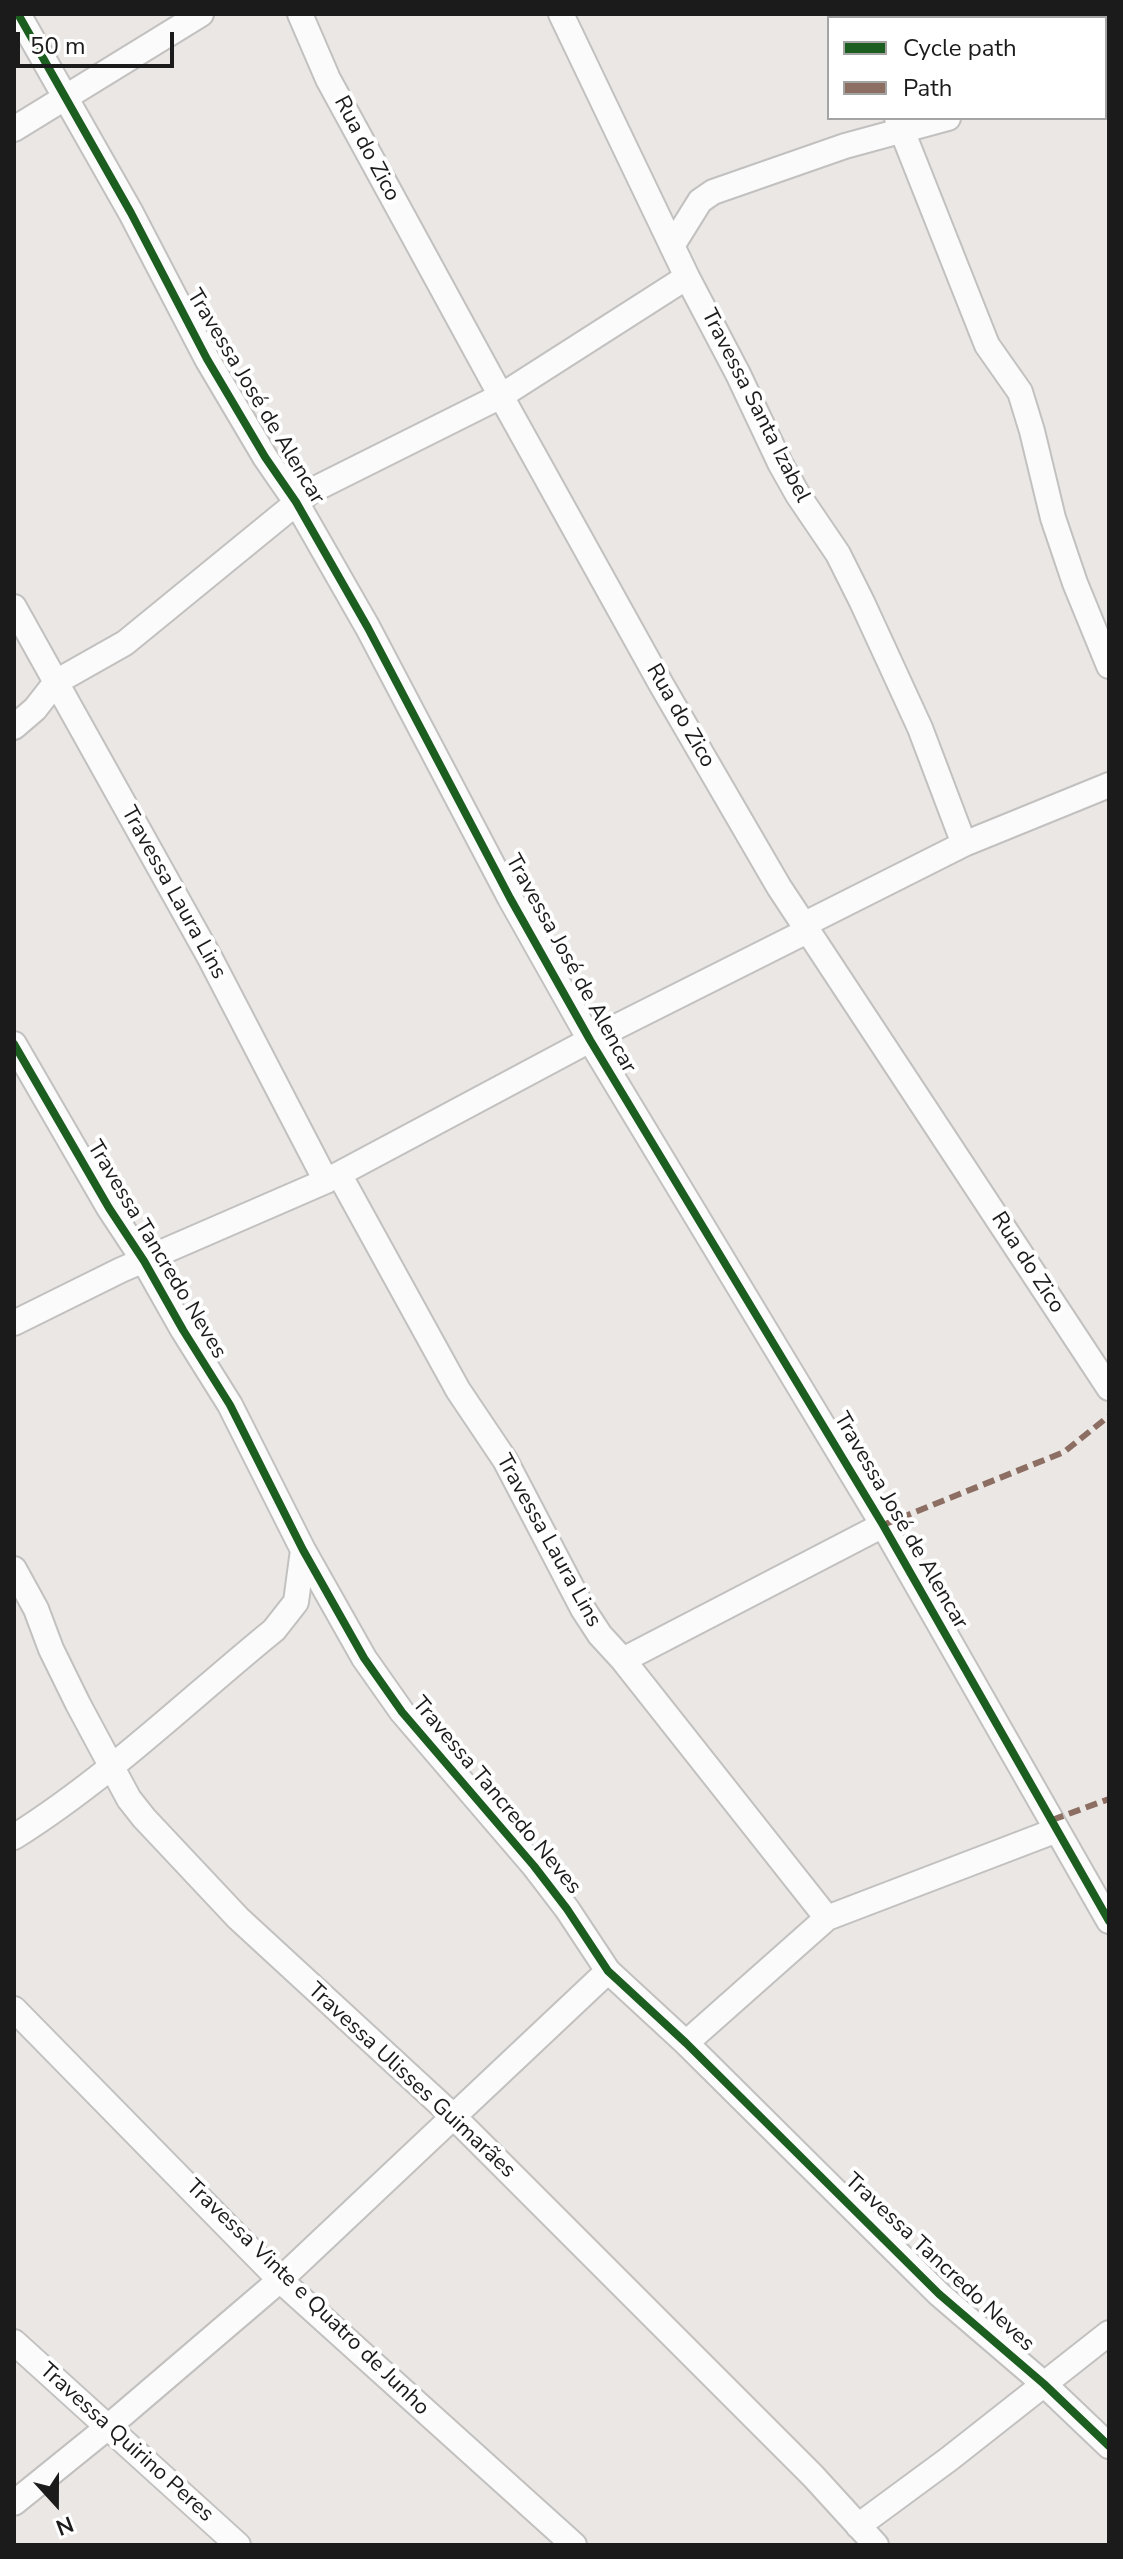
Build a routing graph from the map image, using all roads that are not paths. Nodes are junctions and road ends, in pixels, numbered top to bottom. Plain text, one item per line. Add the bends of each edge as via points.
1 (18, 14) edge
2 (201, 14) edge
3 (300, 14) edge
4 (561, 14) edge
5 (65, 99) junction
6 (932, 120) edge
7 (899, 124) edge
8 (14, 129) edge
9 (672, 246) junction
10 (687, 277) junction
11 (501, 396) junction
12 (296, 502) junction
13 (14, 607) edge
14 (1109, 666) edge
15 (56, 682) junction
16 (14, 727) edge
17 (1109, 785) edge
18 (964, 844) junction
19 (807, 927) junction
20 (590, 1040) junction
21 (14, 1044) edge
22 (332, 1178) junction
23 (144, 1261) junction
24 (14, 1323) edge
25 (1109, 1388) edge
26 (883, 1525) junction
27 (303, 1550) junction
28 (14, 1569) edge
29 (623, 1660) junction
30 (111, 1768) junction
31 (1057, 1830) junction
32 (14, 1837) edge
33 (827, 1918) junction
34 (1109, 1921) edge
35 (608, 1971) junction
36 (14, 2009) edge
37 (686, 2043) junction
38 (453, 2116) junction
39 (280, 2280) junction
40 (1109, 2333) edge
41 (14, 2342) edge
42 (1044, 2384) junction
43 (108, 2427) junction
44 (1109, 2446) edge
45 (14, 2503) edge
46 (858, 2526) junction
47 (238, 2545) edge
48 (574, 2545) edge
49 (876, 2545) edge

1 - 5 street, Travessa José de Alencar
2 - 5 street
3 - 11 street, Rua do Zico via 328,79
4 - 9 street, Travessa Santa Izabel
5 - 8 street
5 - 12 street, Travessa José de Alencar via 227,393
6 - 7 street
7 - 9 street via 705,196
7 - 14 street via 987,345 1020,392 1053,518
9 - 10 street, Travessa Santa Izabel
10 - 11 street
10 - 18 street, Travessa Santa Izabel via 780,463 862,602 920,728
11 - 12 street
11 - 19 street, Rua do Zico via 669,697
12 - 15 street via 125,643
12 - 20 street, Travessa José de Alencar
13 - 15 street, Travessa Laura Lins
15 - 16 street
15 - 22 street, Travessa Laura Lins
17 - 18 street
18 - 19 street
19 - 20 street
19 - 25 street, Rua do Zico
20 - 22 street
20 - 26 street, Travessa José de Alencar
21 - 23 street, Travessa Tancredo Neves
22 - 23 street
22 - 29 street, Travessa Laura Lins via 505,1460 583,1609
23 - 24 street
23 - 27 street, Travessa Tancredo Neves via 230,1405
26 - 29 street
26 - 31 street, Travessa José de Alencar
27 - 30 street via 298,1595 274,1630
27 - 35 street, Travessa Tancredo Neves via 364,1658 402,1712 534,1866
28 - 30 street, Travessa Ulisses Guimarães
29 - 33 street, Travessa Laura Lins
30 - 32 street
30 - 38 street, Travessa Ulisses Guimarães via 144,1818 238,1918
31 - 33 street
31 - 34 street, Travessa José de Alencar
33 - 37 street
35 - 37 street, Travessa Tancredo Neves
35 - 38 street
36 - 39 street, Travessa Vinte e Quatro de Junho
37 - 42 street, Travessa Tancredo Neves via 939,2294
38 - 39 street
38 - 46 street, Travessa Ulisses Guimarães
39 - 43 street
39 - 48 street, Travessa Vinte e Quatro de Junho
40 - 42 street
41 - 43 street, Travessa Quirino Peres
42 - 44 street, Travessa Tancredo Neves
42 - 46 street
43 - 45 street
43 - 47 street, Travessa Quirino Peres
46 - 49 street, Travessa Ulisses Guimarães

